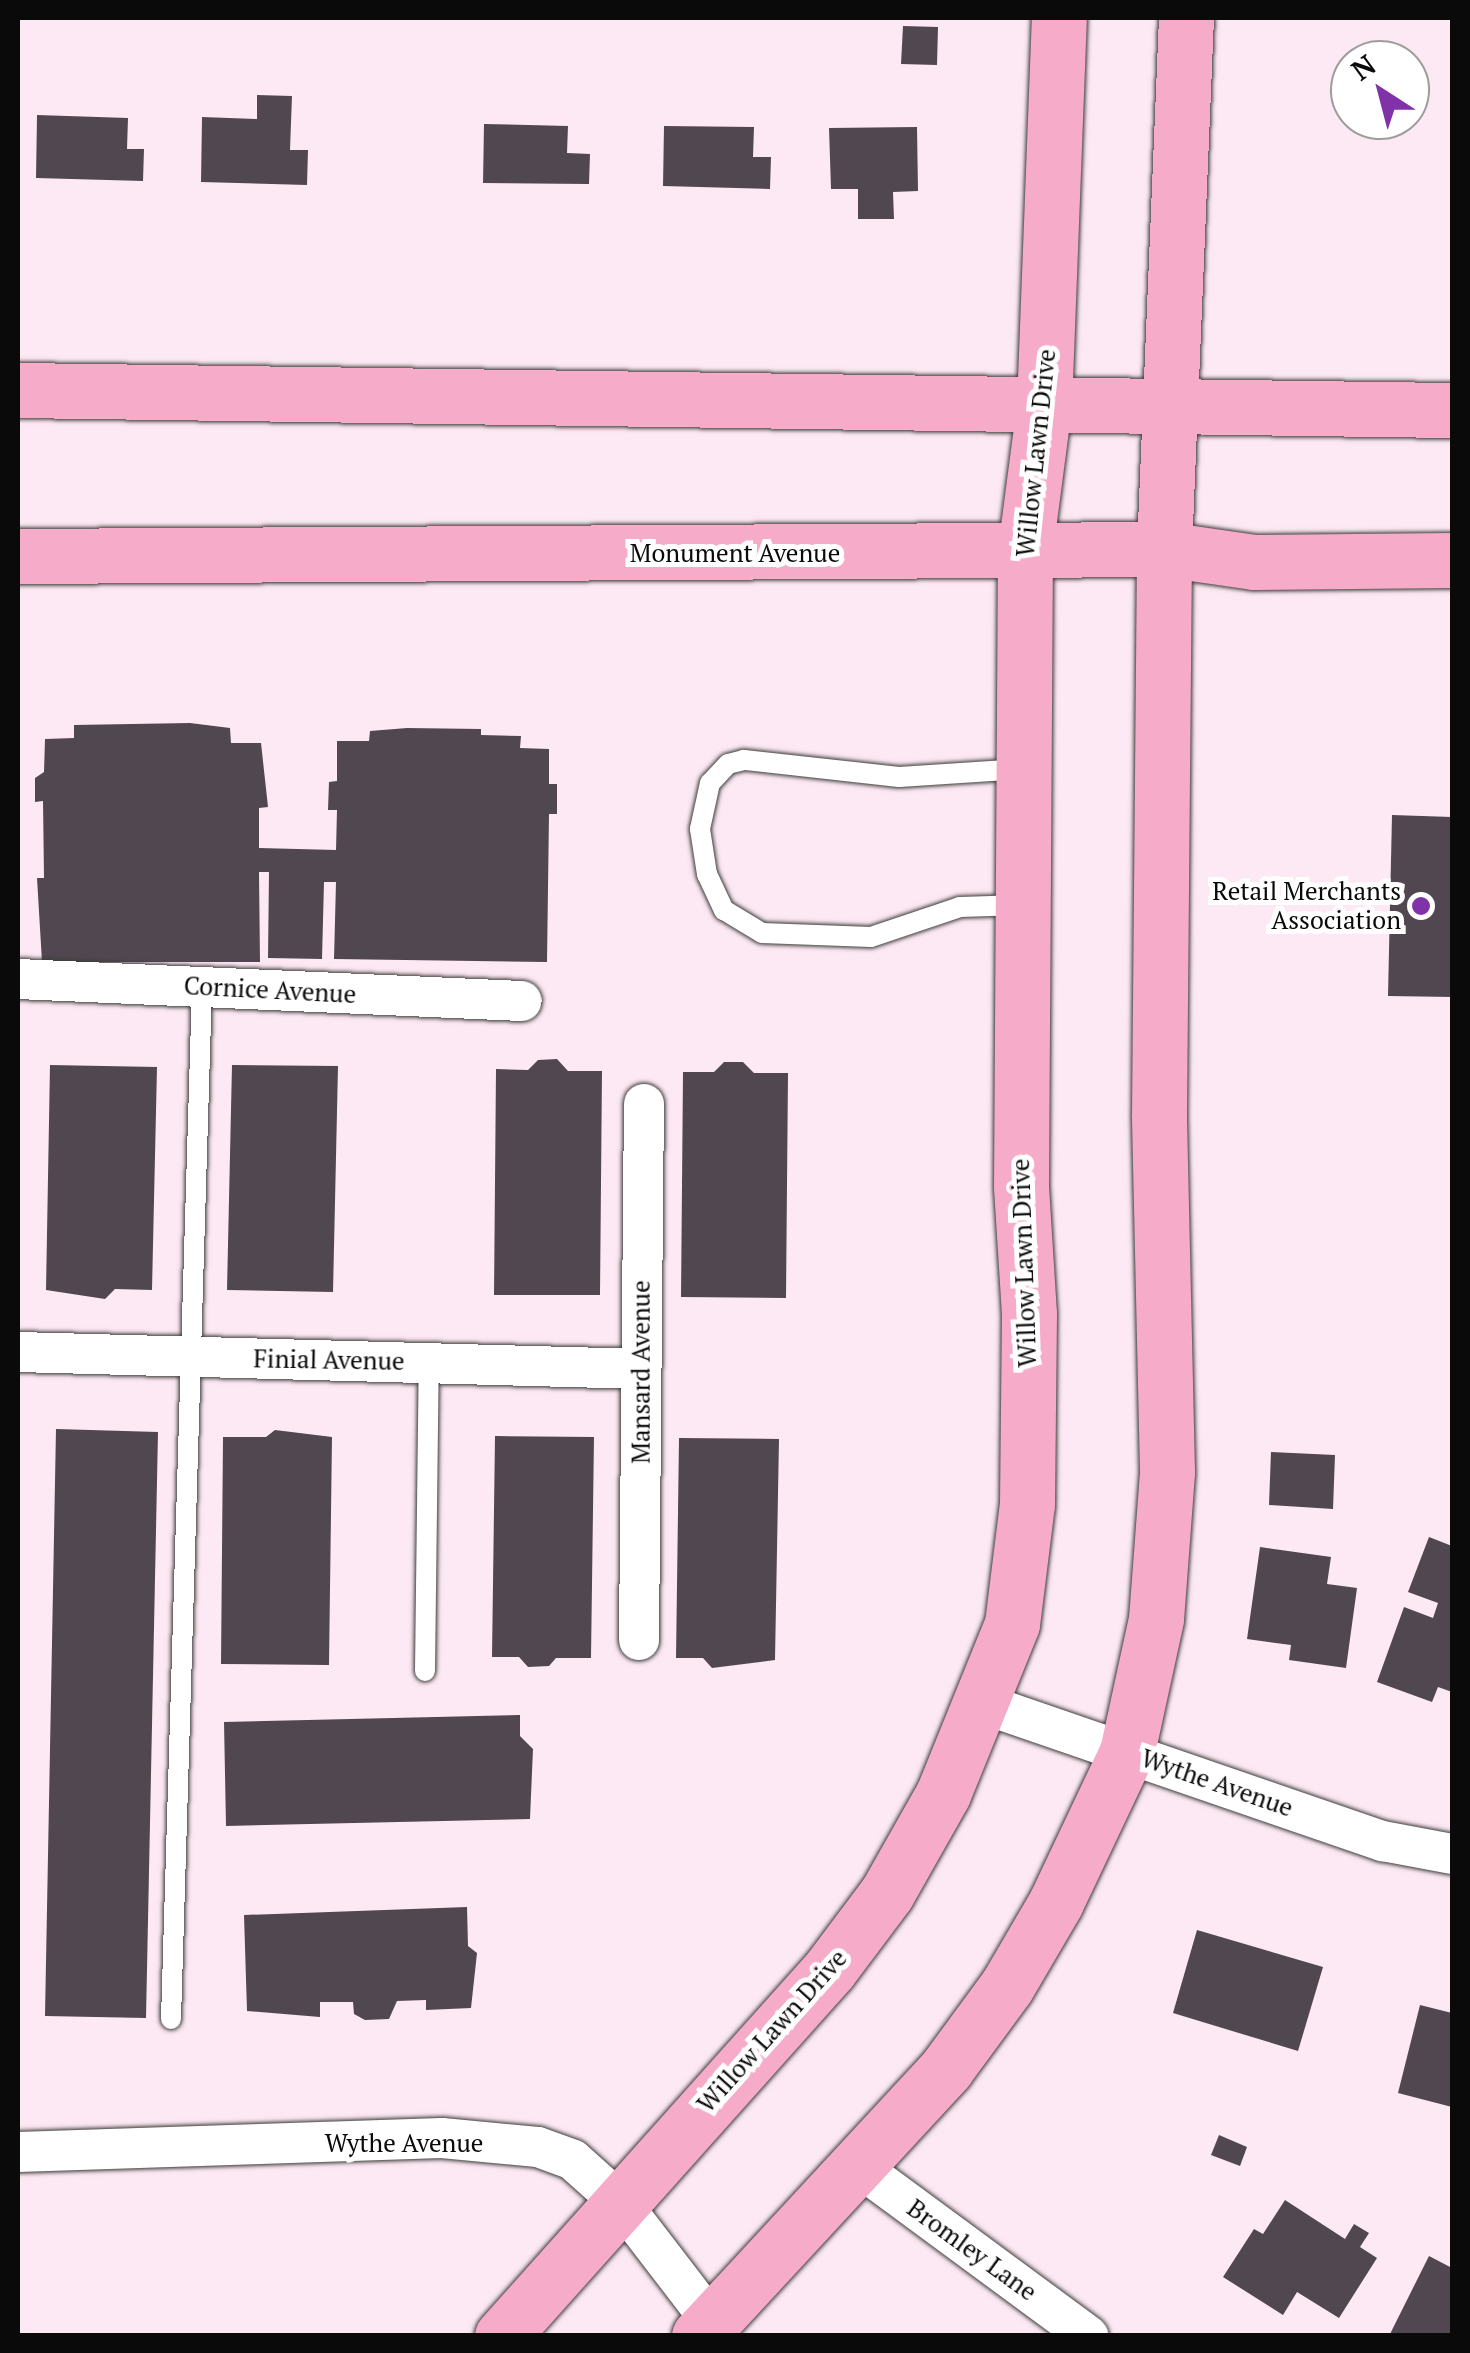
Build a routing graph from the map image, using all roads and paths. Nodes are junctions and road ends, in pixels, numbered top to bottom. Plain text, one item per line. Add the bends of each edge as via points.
1 (1059, 18) edge
2 (1186, 18) edge
3 (18, 390) edge
4 (1044, 405) junction
5 (1175, 407) junction
6 (1452, 410) edge
7 (1164, 549) junction
8 (1025, 550) junction
9 (18, 556) edge
10 (1452, 560) edge
11 (1024, 768) junction
12 (1023, 904) junction
13 (18, 979) edge
14 (202, 987) junction
15 (522, 1001) dead end
16 (644, 1104) dead end
17 (18, 1352) edge
18 (190, 1357) junction
19 (428, 1363) junction
20 (641, 1368) junction
21 (640, 1640) dead end
22 (425, 1670) dead end
23 (984, 1704) junction
24 (1127, 1752) junction
25 (1452, 1854) edge
26 (171, 2020) dead end
27 (18, 2152) edge
28 (855, 2164) junction
29 (620, 2202) junction
30 (705, 2329) edge
31 (502, 2336) edge
32 (1088, 2336) edge

1 - 4 main road, Willow Lawn Drive
2 - 5 main road
3 - 4 main road
4 - 5 main road
4 - 8 main road, Willow Lawn Drive
5 - 6 main road
5 - 7 main road
7 - 8 main road, Monument Avenue
7 - 10 main road, Monument Avenue via 1254,562
7 - 24 main road via 1159,1114 1167,1471 1156,1620
8 - 9 main road, Monument Avenue
8 - 11 main road, Willow Lawn Drive
11 - 12 main road, Willow Lawn Drive
11 - 12 lane via 900,777 744,760 728,764 710,782 700,829 707,874 724,910 762,933 871,936 960,907
12 - 23 main road, Willow Lawn Drive via 1027,1504 1012,1624
13 - 14 street, Cornice Avenue
14 - 15 street, Cornice Avenue
14 - 18 lane
16 - 20 street, Mansard Avenue
17 - 18 street, Finial Avenue
18 - 19 street, Finial Avenue
18 - 26 lane
19 - 20 street, Finial Avenue
19 - 22 lane
20 - 21 street, Mansard Avenue
23 - 24 street, Wythe Avenue
23 - 29 main road, Willow Lawn Drive via 887,1893 830,1969
24 - 25 street, Wythe Avenue via 1383,1841
24 - 28 main road via 1056,1902 1007,1986 946,2068
27 - 29 street, Wythe Avenue via 442,2138 538,2146 573,2160
28 - 30 main road
28 - 32 street, Bromley Lane
29 - 30 street, Wythe Avenue
29 - 31 main road, Willow Lawn Drive

